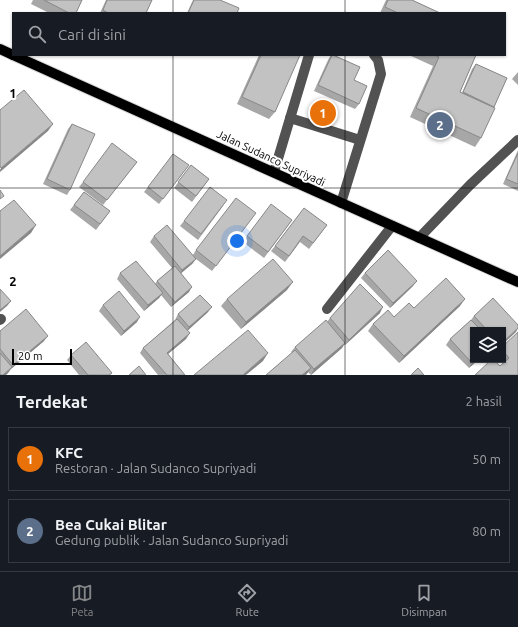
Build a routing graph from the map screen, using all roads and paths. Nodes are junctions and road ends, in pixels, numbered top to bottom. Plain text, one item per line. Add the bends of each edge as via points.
1 (0, 49) edge
2 (12, 55) edge
3 (15, 56) edge
4 (309, 56) edge
5 (375, 56) edge
6 (290, 118) junction
7 (360, 140) junction
8 (518, 140) edge
9 (274, 172) junction
10 (340, 203) junction
11 (392, 226) junction
12 (419, 238) junction
13 (518, 282) edge
14 (328, 309) dead end

1 - 2 main road, Jalan Sudanco Supriyadi
3 - 9 main road, Jalan Sudanco Supriyadi
4 - 6 street
5 - 7 street via 380,74
6 - 7 street
6 - 9 street
7 - 10 street
8 - 12 street
9 - 10 main road, Jalan Sudanco Supriyadi
10 - 11 main road, Jalan Sudanco Supriyadi
11 - 12 main road, Jalan Sudanco Supriyadi
11 - 14 street
12 - 13 main road, Jalan Sudanco Supriyadi

